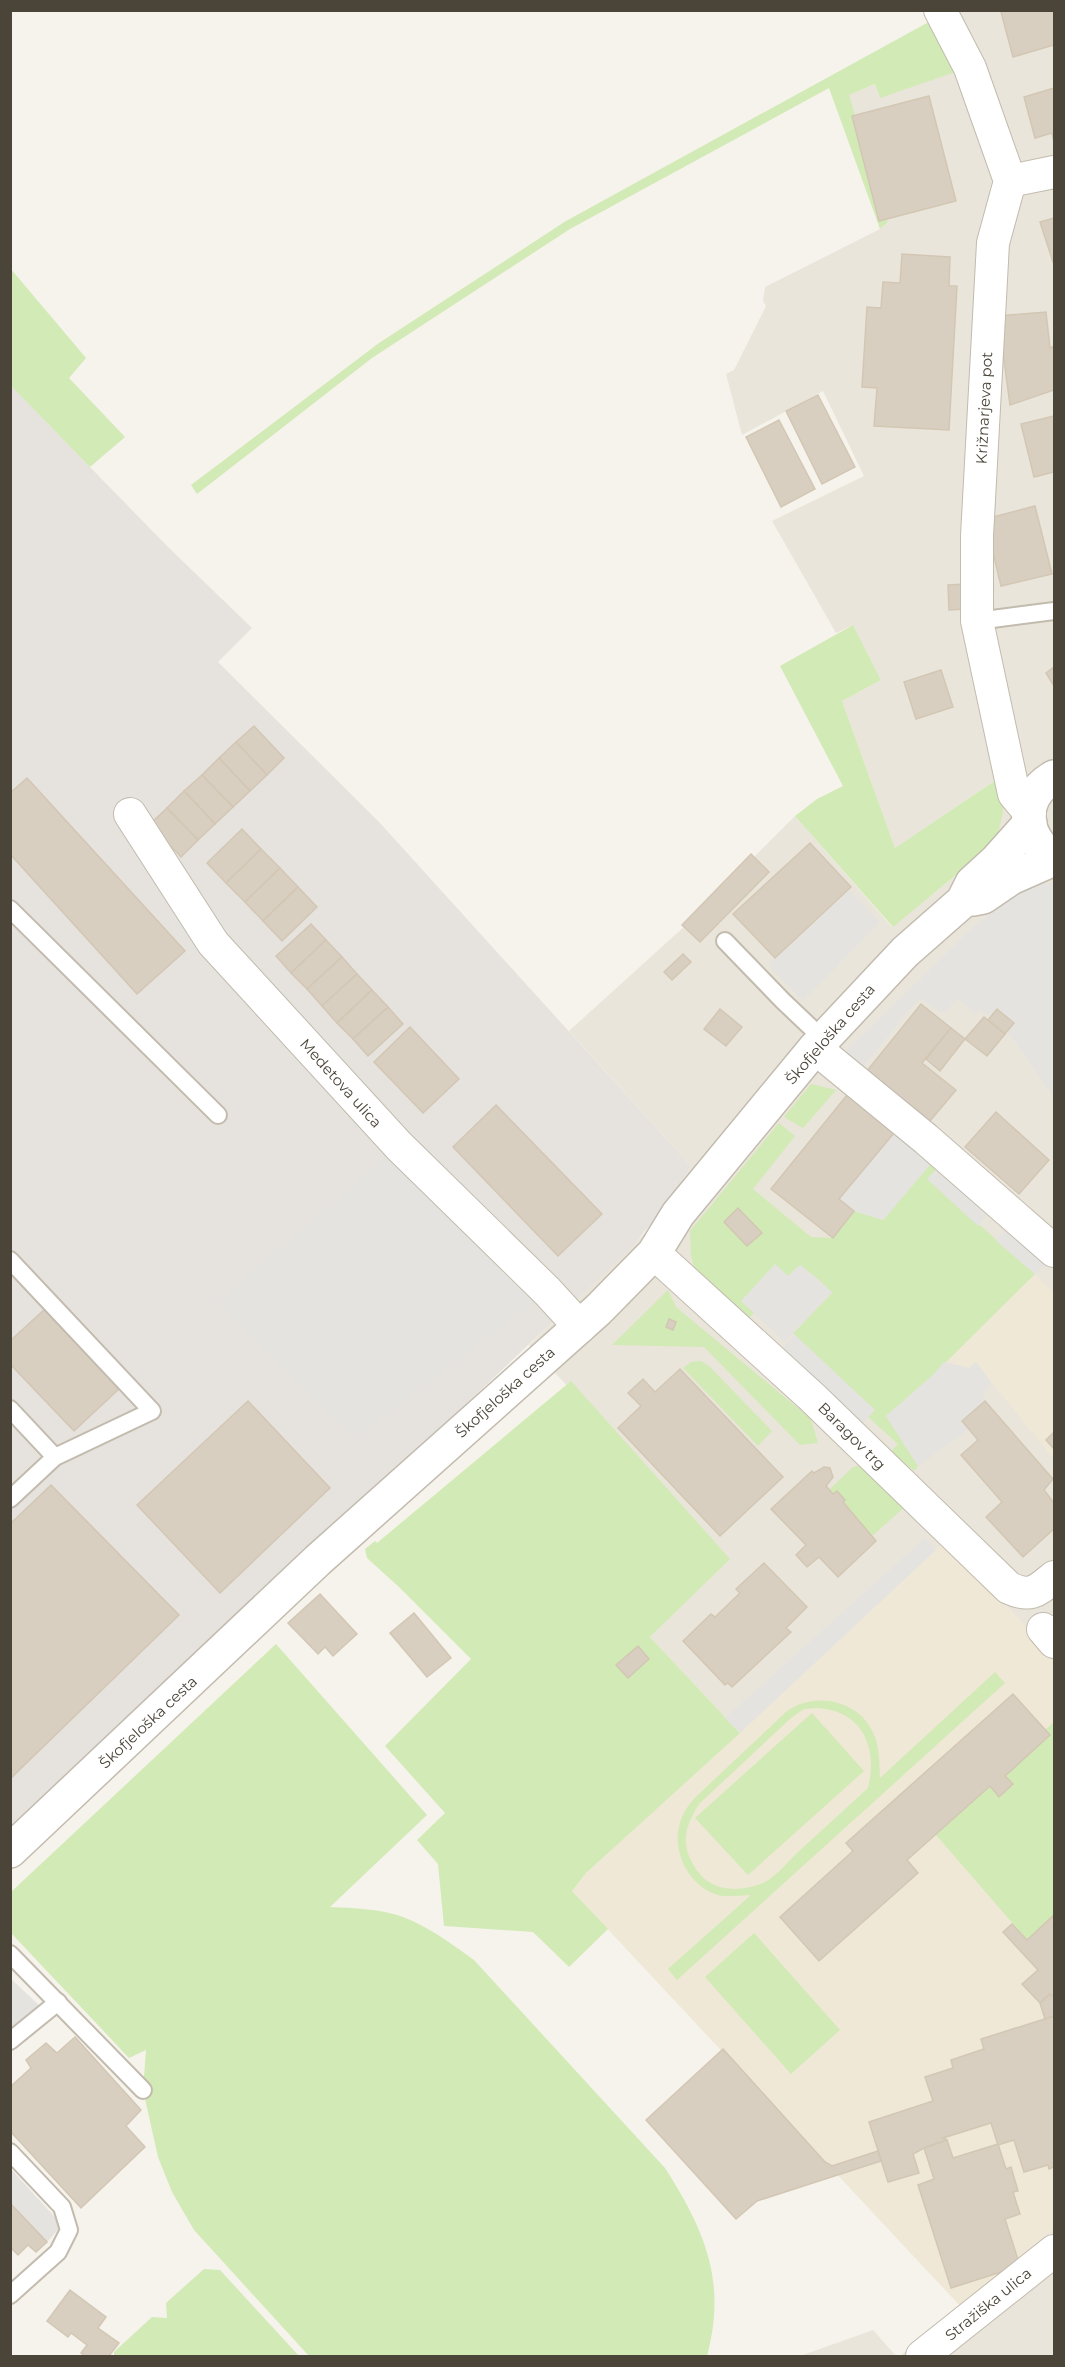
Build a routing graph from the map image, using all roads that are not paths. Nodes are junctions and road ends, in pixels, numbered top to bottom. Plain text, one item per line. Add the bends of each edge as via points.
1 (940, 10) edge
2 (1054, 172) edge
3 (1010, 181) junction
4 (1054, 611) edge
5 (977, 621) junction
6 (1054, 777) edge
7 (130, 814) dead end
8 (1030, 818) junction
9 (1054, 857) edge
10 (963, 901) junction
11 (10, 909) edge
12 (725, 941) dead end
13 (819, 1044) junction
14 (218, 1114) dead end
15 (1054, 1251) edge
16 (654, 1253) junction
17 (10, 1260) edge
18 (580, 1328) junction
19 (10, 1409) edge
20 (56, 1457) junction
21 (10, 1499) edge
22 (1054, 1577) edge
23 (10, 1851) edge
24 (10, 1954) edge
25 (58, 2002) junction
26 (10, 2041) edge
27 (143, 2090) dead end
28 (10, 2152) edge
29 (1054, 2251) edge
30 (10, 2295) edge
31 (922, 2356) edge

1 - 3 street via 970,68
2 - 3 street
3 - 5 street, Križnarjeva pot via 993,243 976,536
4 - 5 lane
5 - 8 street, Križnarjeva pot via 1014,794
6 - 8 street via 1033,796
7 - 18 street, Medetova ulica via 213,943 399,1146
8 - 9 street via 1034,837
8 - 10 street, Škofjeloška cesta via 996,861 972,883
9 - 10 street, Škofjeloška cesta via 982,897
10 - 13 street, Škofjeloška cesta via 905,952
11 - 14 lane
12 - 13 lane
13 - 15 street
13 - 16 street, Škofjeloška cesta via 678,1215
16 - 18 street, Škofjeloška cesta
16 - 22 street, Baragov trg via 813,1398 1009,1588 1021,1594 1036,1592
17 - 20 lane via 152,1411
18 - 23 street, Škofjeloška cesta via 318,1560
19 - 20 lane
20 - 21 lane
24 - 25 lane
25 - 26 lane
25 - 27 lane
28 - 30 lane via 62,2207 69,2230 58,2252
29 - 31 street, Stražiška ulica

